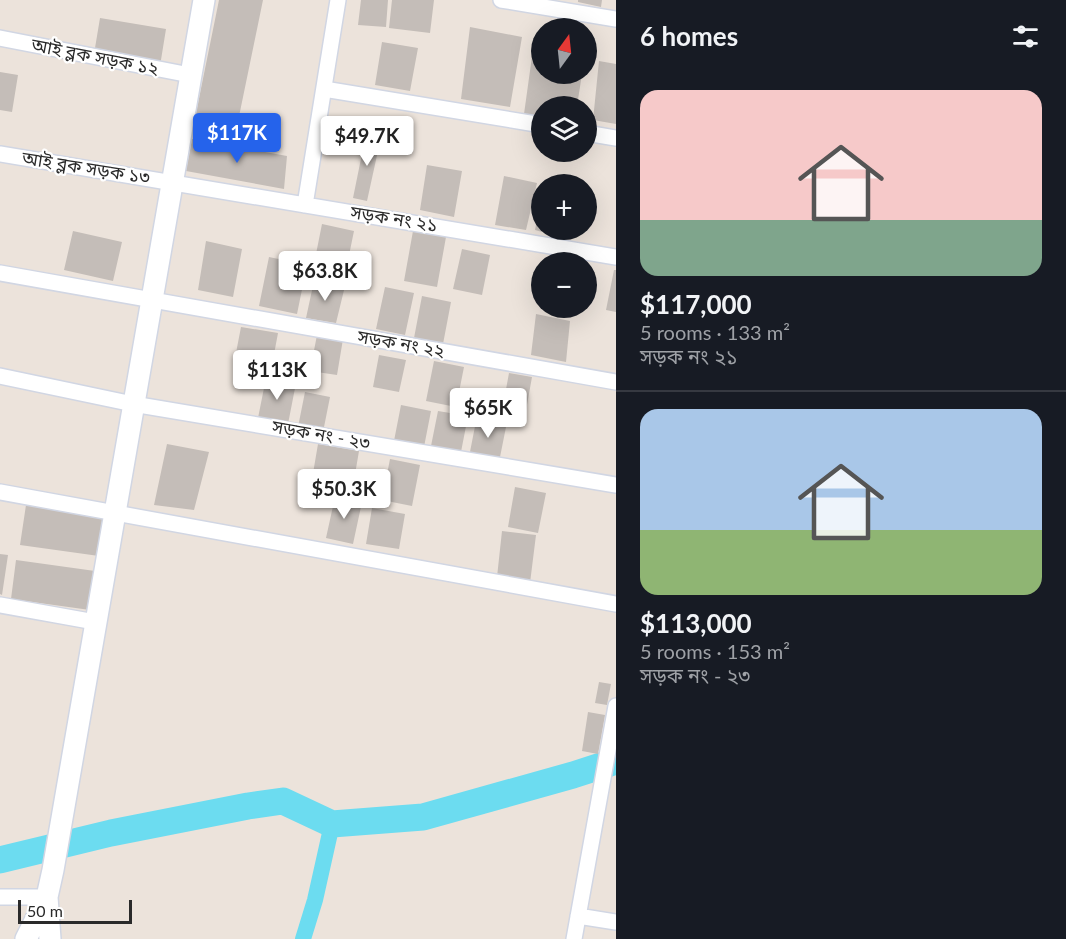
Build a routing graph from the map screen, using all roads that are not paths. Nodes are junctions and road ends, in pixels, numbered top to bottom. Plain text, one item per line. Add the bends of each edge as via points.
1 (204, 0) edge
2 (338, 0) edge
3 (501, 0) edge
4 (616, 19) edge
5 (0, 38) edge
6 (190, 75) junction
7 (324, 89) junction
8 (531, 123) edge
9 (597, 135) edge
10 (616, 138) edge
11 (0, 154) edge
12 (172, 182) junction
13 (305, 205) junction
14 (616, 256) edge
15 (0, 273) edge
16 (151, 300) junction
17 (0, 376) edge
18 (616, 382) edge
19 (133, 404) junction
20 (616, 485) edge
21 (0, 492) edge
22 (114, 512) junction
23 (616, 604) edge
24 (0, 605) edge
25 (95, 622) junction
26 (615, 711) edge
27 (0, 897) edge
28 (47, 897) junction
29 (578, 916) junction
30 (616, 922) edge
31 (26, 939) edge
32 (50, 939) edge
33 (574, 939) edge

1 - 6 street
2 - 7 street
3 - 4 street
5 - 6 street, আই ব্লক সড়ক ১২
6 - 12 street
7 - 8 street
7 - 13 street
9 - 10 street
11 - 12 street, আই ব্লক সড়ক ১৩
12 - 13 street, সড়ক নং ২১
12 - 16 street
13 - 14 street, সড়ক নং ২১
15 - 16 street, সড়ক নং ২২
16 - 18 street, সড়ক নং ২২
16 - 19 street
17 - 19 street, সড়ক নং - ২৩
19 - 20 street, সড়ক নং - ২৩
19 - 22 street
21 - 22 street
22 - 23 street
22 - 25 street
24 - 25 street
25 - 28 street
26 - 29 street
27 - 28 street
28 - 31 street
28 - 32 street
29 - 30 street
29 - 33 street

